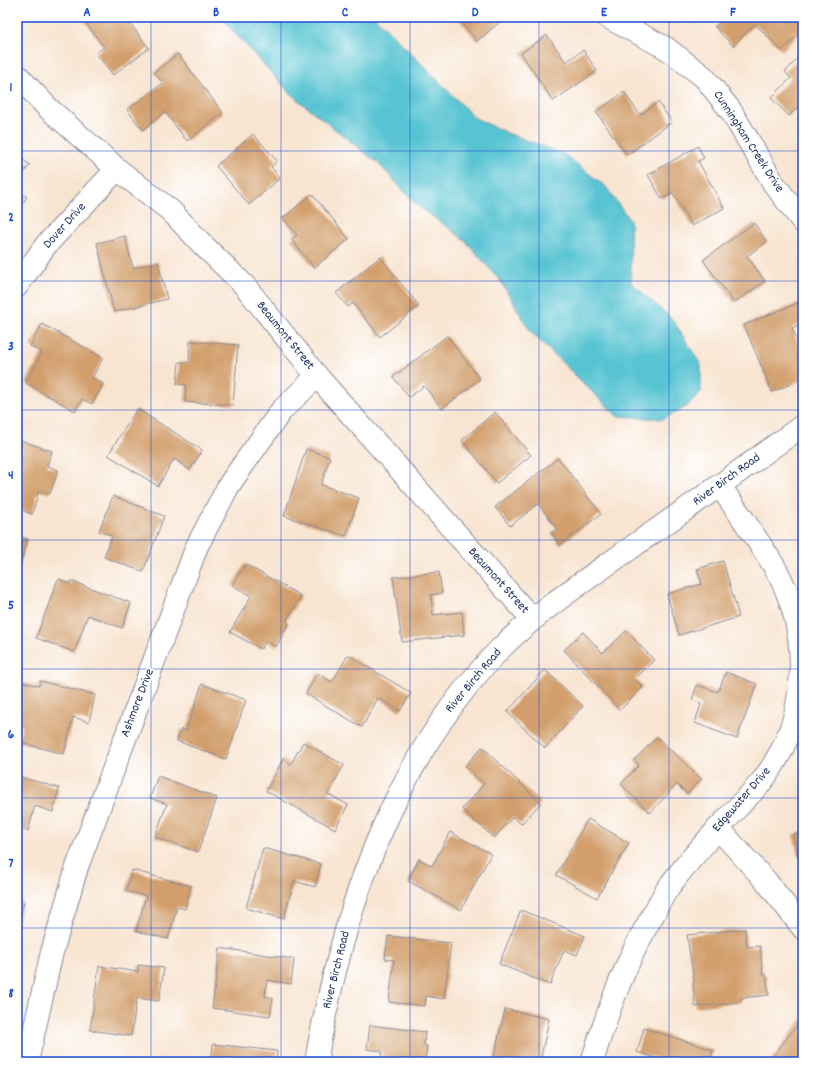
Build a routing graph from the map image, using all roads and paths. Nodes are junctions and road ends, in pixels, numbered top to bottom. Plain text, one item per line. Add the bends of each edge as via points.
1 (607, 17) edge
2 (17, 75) edge
3 (117, 169) junction
4 (803, 222) edge
5 (17, 286) edge
6 (317, 376) junction
7 (803, 425) edge
8 (720, 486) junction
9 (532, 619) junction
10 (718, 828) junction
11 (803, 928) edge
12 (27, 1062) edge
13 (316, 1062) edge
14 (592, 1062) edge

1 - 4 street, Cunningham Creek Drive via 666,48 704,77 731,111 774,184
2 - 3 street, Beaumont Street via 48,108
3 - 5 street, Dover Drive via 46,246
3 - 6 street, Beaumont Street via 172,211 244,285
6 - 9 street, Beaumont Street
6 - 12 street, Ashmore Drive via 281,412 229,485 197,546 77,867 52,952
7 - 8 street, River Birch Road
8 - 9 street, River Birch Road
8 - 10 street, Edgewater Drive via 776,568 790,598 799,630 802,662 799,694 791,727 780,753 764,777
9 - 13 street, River Birch Road via 500,649 438,725 410,770 384,823 358,893 335,975
10 - 11 street via 766,881
10 - 14 street, Edgewater Drive via 697,850 670,886 645,928 621,978

